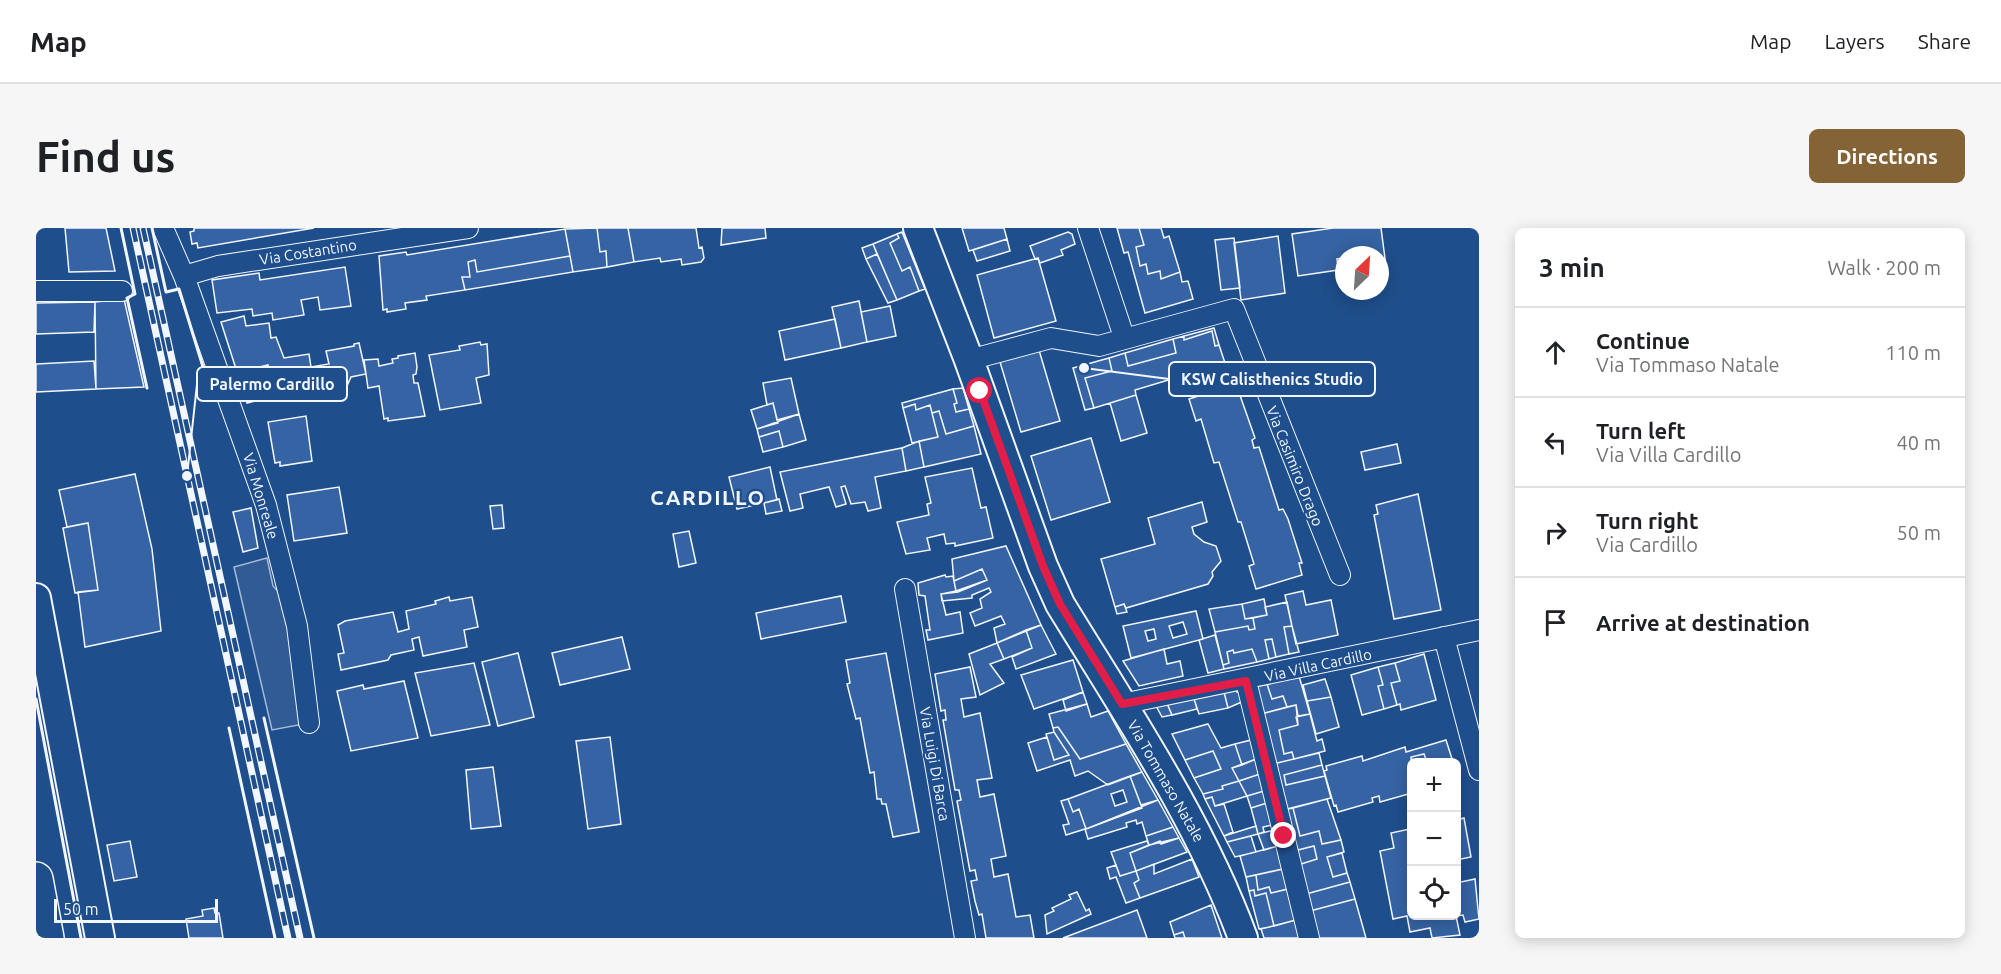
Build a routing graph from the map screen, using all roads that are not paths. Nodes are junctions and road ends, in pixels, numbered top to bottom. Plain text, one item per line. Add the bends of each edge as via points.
1 (163, 228) edge
2 (468, 228) edge
3 (918, 228) edge
4 (1088, 228) edge
5 (184, 276) junction
6 (36, 291) edge
7 (122, 291) dead end
8 (1124, 337) junction
9 (969, 360) junction
10 (1340, 575) dead end
11 (905, 589) dead end
12 (36, 598) edge
13 (1479, 630) edge
14 (1444, 638) junction
15 (1246, 681) junction
16 (1122, 704) junction
17 (309, 723) dead end
18 (1479, 770) edge
19 (36, 879) edge
20 (47, 938) edge
21 (100, 938) edge
22 (965, 938) edge
23 (1243, 938) edge
24 (1309, 938) edge

1 - 5 street, Via Monreale
2 - 5 street, Via Costantino via 218,266
3 - 9 street, Via Tommaso Natale
4 - 8 street
5 - 17 street, Via Monreale via 266,505 297,626
6 - 7 street
8 - 9 street, Via Casimiro Drago via 1099,346 1051,338
8 - 10 street, Via Casimiro Drago via 1234,309
9 - 16 street, Via Tommaso Natale via 1047,575 1060,604
11 - 22 street, Via Luigi Di Barca
12 - 21 street
13 - 14 street, Via Villa Cardillo
14 - 15 street, Via Villa Cardillo
14 - 18 street
15 - 16 street, Via Villa Cardillo
15 - 24 street
16 - 23 street, Via Tommaso Natale via 1205,849
19 - 20 highway

